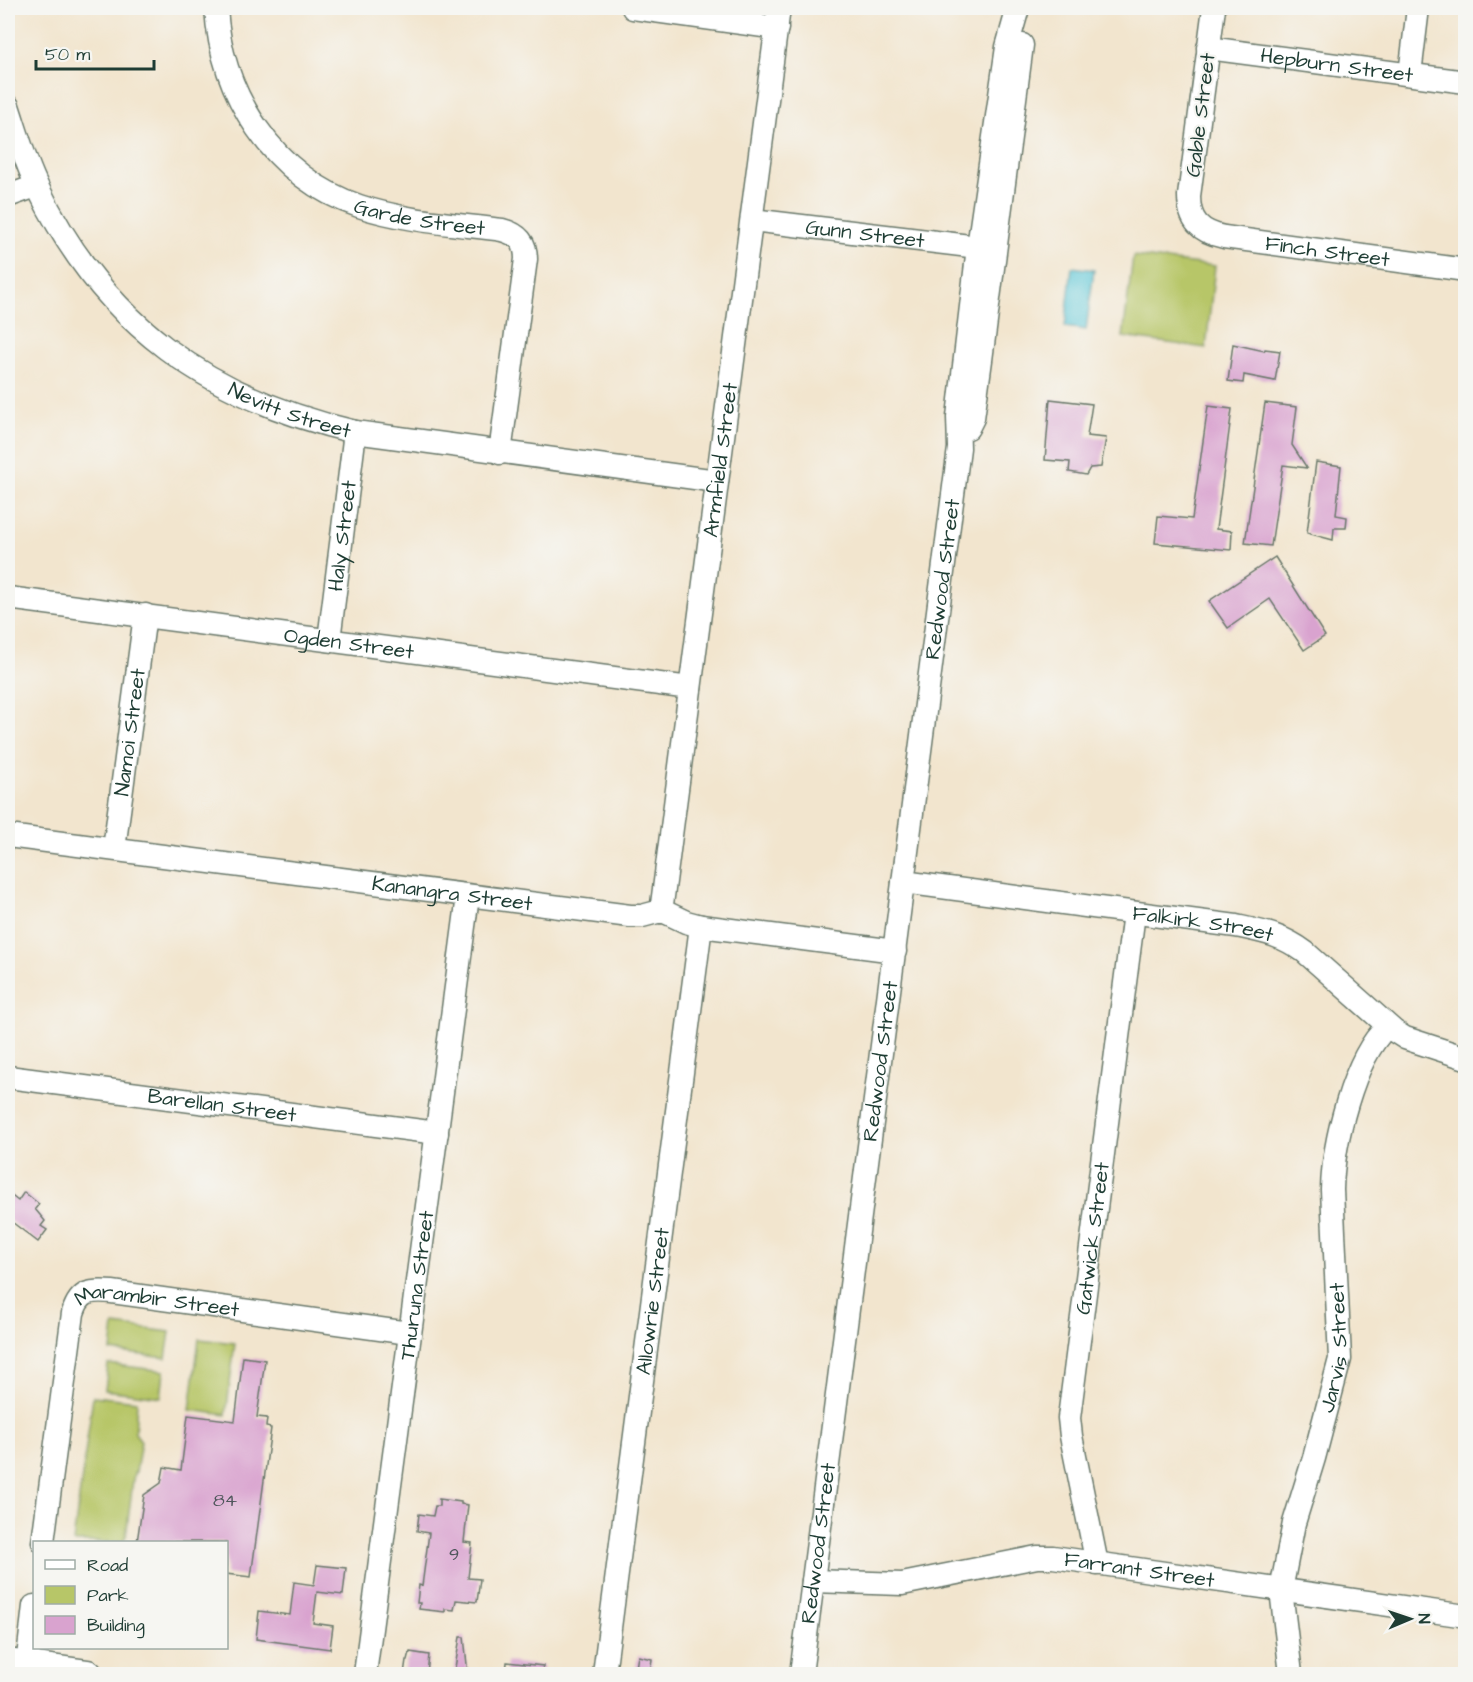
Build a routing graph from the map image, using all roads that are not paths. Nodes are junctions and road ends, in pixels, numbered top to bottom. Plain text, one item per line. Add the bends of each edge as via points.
1 (216, 8) edge
2 (633, 8) edge
3 (1018, 8) edge
4 (1214, 8) edge
5 (1418, 8) edge
6 (778, 18) edge
7 (1208, 48) junction
8 (1410, 74) junction
9 (1466, 82) edge
10 (8, 106) edge
11 (36, 186) junction
12 (8, 196) edge
13 (752, 220) junction
14 (1194, 222) joint
15 (978, 247) junction
16 (1466, 270) edge
17 (355, 432) junction
18 (960, 448) junction
19 (500, 453) junction
20 (717, 481) junction
21 (8, 598) edge
22 (145, 615) junction
23 (329, 640) junction
24 (690, 688) junction
25 (8, 836) edge
26 (114, 849) junction
27 (903, 882) junction
28 (468, 896) junction
29 (661, 912) junction
30 (1134, 913) junction
31 (701, 926) junction
32 (895, 951) junction
33 (1387, 1027) junction
34 (1466, 1058) edge
35 (8, 1077) edge
36 (437, 1133) junction
37 (409, 1333) junction
38 (43, 1541) edge
39 (1097, 1564) junction
40 (813, 1581) junction
41 (1281, 1590) junction
42 (33, 1609) edge
43 (1466, 1616) edge
44 (17, 1665) edge
45 (88, 1674) edge
46 (365, 1674) edge
47 (604, 1674) edge
48 (801, 1674) edge
49 (1291, 1674) edge

1 - 19 street, Garde Street via 220,45 241,104 262,136 304,176 340,198 372,210 502,230 521,239 526,259
2 - 6 street
3 - 15 street, Redwood Street via 1007,47
3 - 18 street, Redwood Street via 1022,49 983,349 973,418
4 - 7 street, Gable Street
5 - 8 street
6 - 13 street, Armfield Street
7 - 8 street, Hepburn Street
7 - 14 street, Gable Street via 1189,196
8 - 9 street, Hepburn Street
10 - 11 street, Nevitt Street
11 - 12 street
11 - 17 street, Nevitt Street via 93,279 129,318 177,356 229,388 275,409
13 - 15 street, Gunn Street
13 - 20 street, Armfield Street
14 - 16 street, Finch Street via 1207,232 1224,237
15 - 18 street, Redwood Street via 958,417
17 - 19 street, Nevitt Street
17 - 23 street, Haly Street
18 - 27 street, Redwood Street
19 - 20 street, Nevitt Street
20 - 24 street, Armfield Street
21 - 22 street, Ogden Street
22 - 23 street, Ogden Street
22 - 26 street, Namoi Street
23 - 24 street, Ogden Street
24 - 29 street, Armfield Street
25 - 26 street, Kanangra Street
26 - 28 street, Kanangra Street
27 - 30 street, Falkirk Street
27 - 32 street, Redwood Street
28 - 29 street, Kanangra Street via 630,916
28 - 36 street, Thuruna Street
29 - 31 street, Kanangra Street
30 - 33 street, Falkirk Street via 1236,926 1290,941
30 - 39 street, Gatwick Street via 1069,1418
31 - 32 street, Kanangra Street
31 - 47 street, Allowrie Street
32 - 40 street, Redwood Street
33 - 34 street, Falkirk Street via 1405,1038
33 - 41 street, Jarvis Street via 1369,1048 1348,1099 1338,1141 1332,1190 1340,1359 1294,1523
35 - 36 street, Barellan Street
36 - 37 street, Thuruna Street
37 - 38 street, Marambir Street via 112,1292 83,1295 73,1313
37 - 46 street, Thuruna Street
39 - 40 street, Farrant Street via 1037,1557 902,1584
39 - 41 street, Farrant Street
40 - 48 street, Redwood Street
41 - 43 street, Farrant Street
41 - 49 street, Jarvis Street
42 - 44 street
44 - 45 main road

